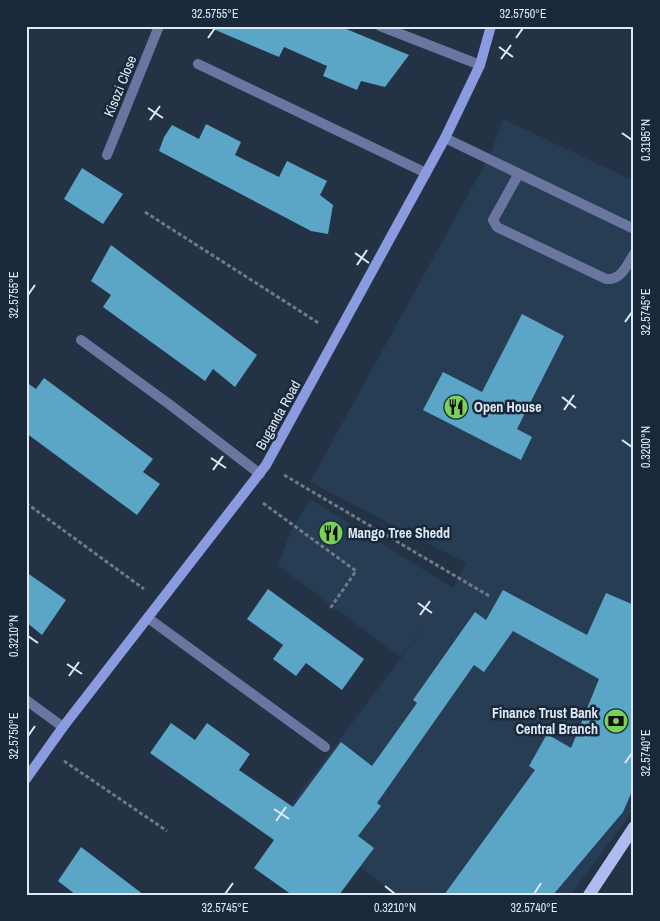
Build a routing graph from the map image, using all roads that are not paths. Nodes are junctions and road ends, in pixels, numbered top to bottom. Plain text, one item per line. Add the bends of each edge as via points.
1 (159, 26) edge
2 (380, 26) edge
3 (490, 26) edge
4 (198, 64) dead end
5 (480, 65) junction
6 (445, 138) junction
7 (107, 155) dead end
8 (426, 173) junction
9 (518, 175) junction
10 (634, 229) edge
11 (634, 254) edge
12 (82, 340) dead end
13 (260, 474) junction
14 (148, 618) junction
15 (26, 700) edge
16 (63, 728) junction
17 (325, 747) dead end
18 (26, 779) edge
19 (634, 827) edge
20 (589, 895) edge

1 - 7 lane, Kisozi Close
2 - 5 lane
3 - 5 main road, Buganda Road
4 - 8 lane
5 - 6 main road, Buganda Road
6 - 8 main road, Buganda Road
6 - 9 lane
8 - 13 main road, Buganda Road
9 - 10 lane
9 - 11 lane via 493,220 497,228 606,279 614,280 620,276
12 - 13 lane
13 - 14 main road, Buganda Road
14 - 16 main road, Buganda Road
14 - 17 lane
15 - 16 lane
16 - 18 main road, Buganda Road
19 - 20 main road

